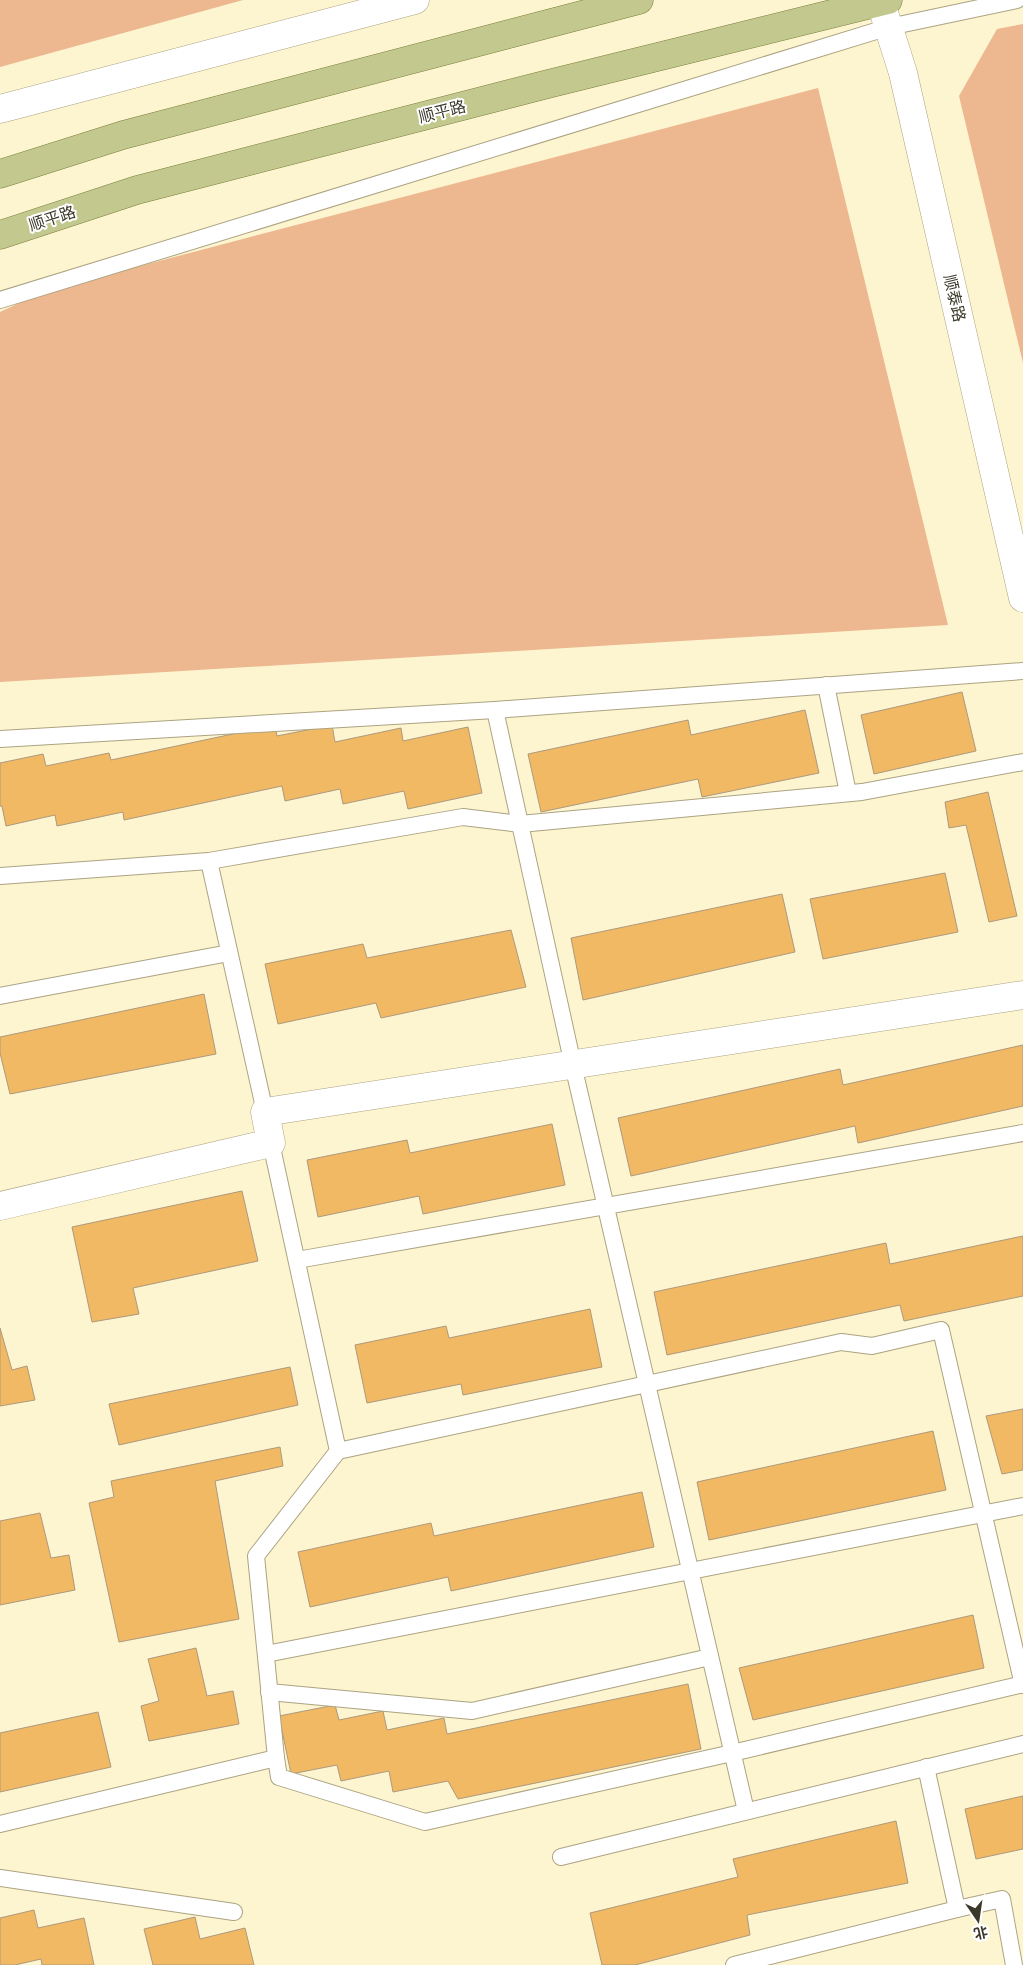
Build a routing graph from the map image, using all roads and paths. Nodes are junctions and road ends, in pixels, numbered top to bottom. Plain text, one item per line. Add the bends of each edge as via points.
1 (415, 0) edge
2 (639, 0) edge
3 (1017, 0) edge
4 (884, 7) edge
5 (0, 109) edge
6 (0, 174) edge
7 (0, 235) edge
8 (0, 300) edge
9 (1021, 582) edge
10 (1023, 671) edge
11 (826, 685) junction
12 (495, 710) junction
13 (0, 738) edge
14 (1023, 762) edge
15 (848, 793) junction
16 (520, 824) junction
17 (208, 861) junction
18 (0, 876) edge
19 (229, 953) junction
20 (1023, 995) edge
21 (0, 996) edge
22 (573, 1065) junction
23 (265, 1112) junction
24 (1023, 1133) edge
25 (271, 1143) junction
26 (606, 1205) junction
27 (0, 1206) edge
28 (297, 1260) junction
29 (647, 1384) junction
30 (338, 1451) junction
31 (1023, 1506) edge
32 (983, 1514) junction
33 (690, 1571) junction
34 (266, 1654) junction
35 (710, 1657) junction
36 (1023, 1684) edge
37 (269, 1692) junction
38 (1023, 1744) edge
39 (732, 1753) junction
40 (276, 1758) junction
41 (926, 1768) junction
42 (746, 1811) junction
43 (0, 1824) edge
44 (561, 1857) dead end
45 (0, 1878) edge
46 (957, 1909) junction
47 (234, 1912) dead end
48 (734, 1965) edge
49 (1014, 1965) edge

1 - 5 street
2 - 6 main road via 123,135
3 - 4 lane
4 - 7 main road, 顺平路 via 538,86 137,190
4 - 8 lane
4 - 9 street, 顺泰路 via 904,72
10 - 11 lane
11 - 12 lane
11 - 15 lane
12 - 13 lane
12 - 16 lane
14 - 15 lane
15 - 16 lane
16 - 17 lane via 463,817
16 - 22 lane
17 - 18 lane
17 - 19 lane
19 - 21 lane
19 - 23 lane
20 - 22 street
22 - 23 street
22 - 26 lane
23 - 25 street
24 - 26 lane
25 - 27 street
25 - 28 lane
26 - 28 lane
26 - 29 lane
28 - 30 lane
29 - 30 lane
29 - 32 lane via 841,1342 872,1346 941,1330
29 - 33 lane
30 - 34 lane via 256,1556
31 - 32 lane
32 - 33 lane
32 - 36 lane
33 - 34 lane
33 - 35 lane
34 - 37 lane
35 - 37 lane via 472,1710
35 - 39 lane
36 - 39 lane
37 - 40 lane
38 - 41 lane
39 - 40 lane via 425,1822 279,1777
39 - 42 lane
40 - 43 lane
41 - 42 lane
41 - 46 lane
42 - 44 lane
45 - 47 lane
46 - 48 lane
46 - 49 lane via 1002,1900

